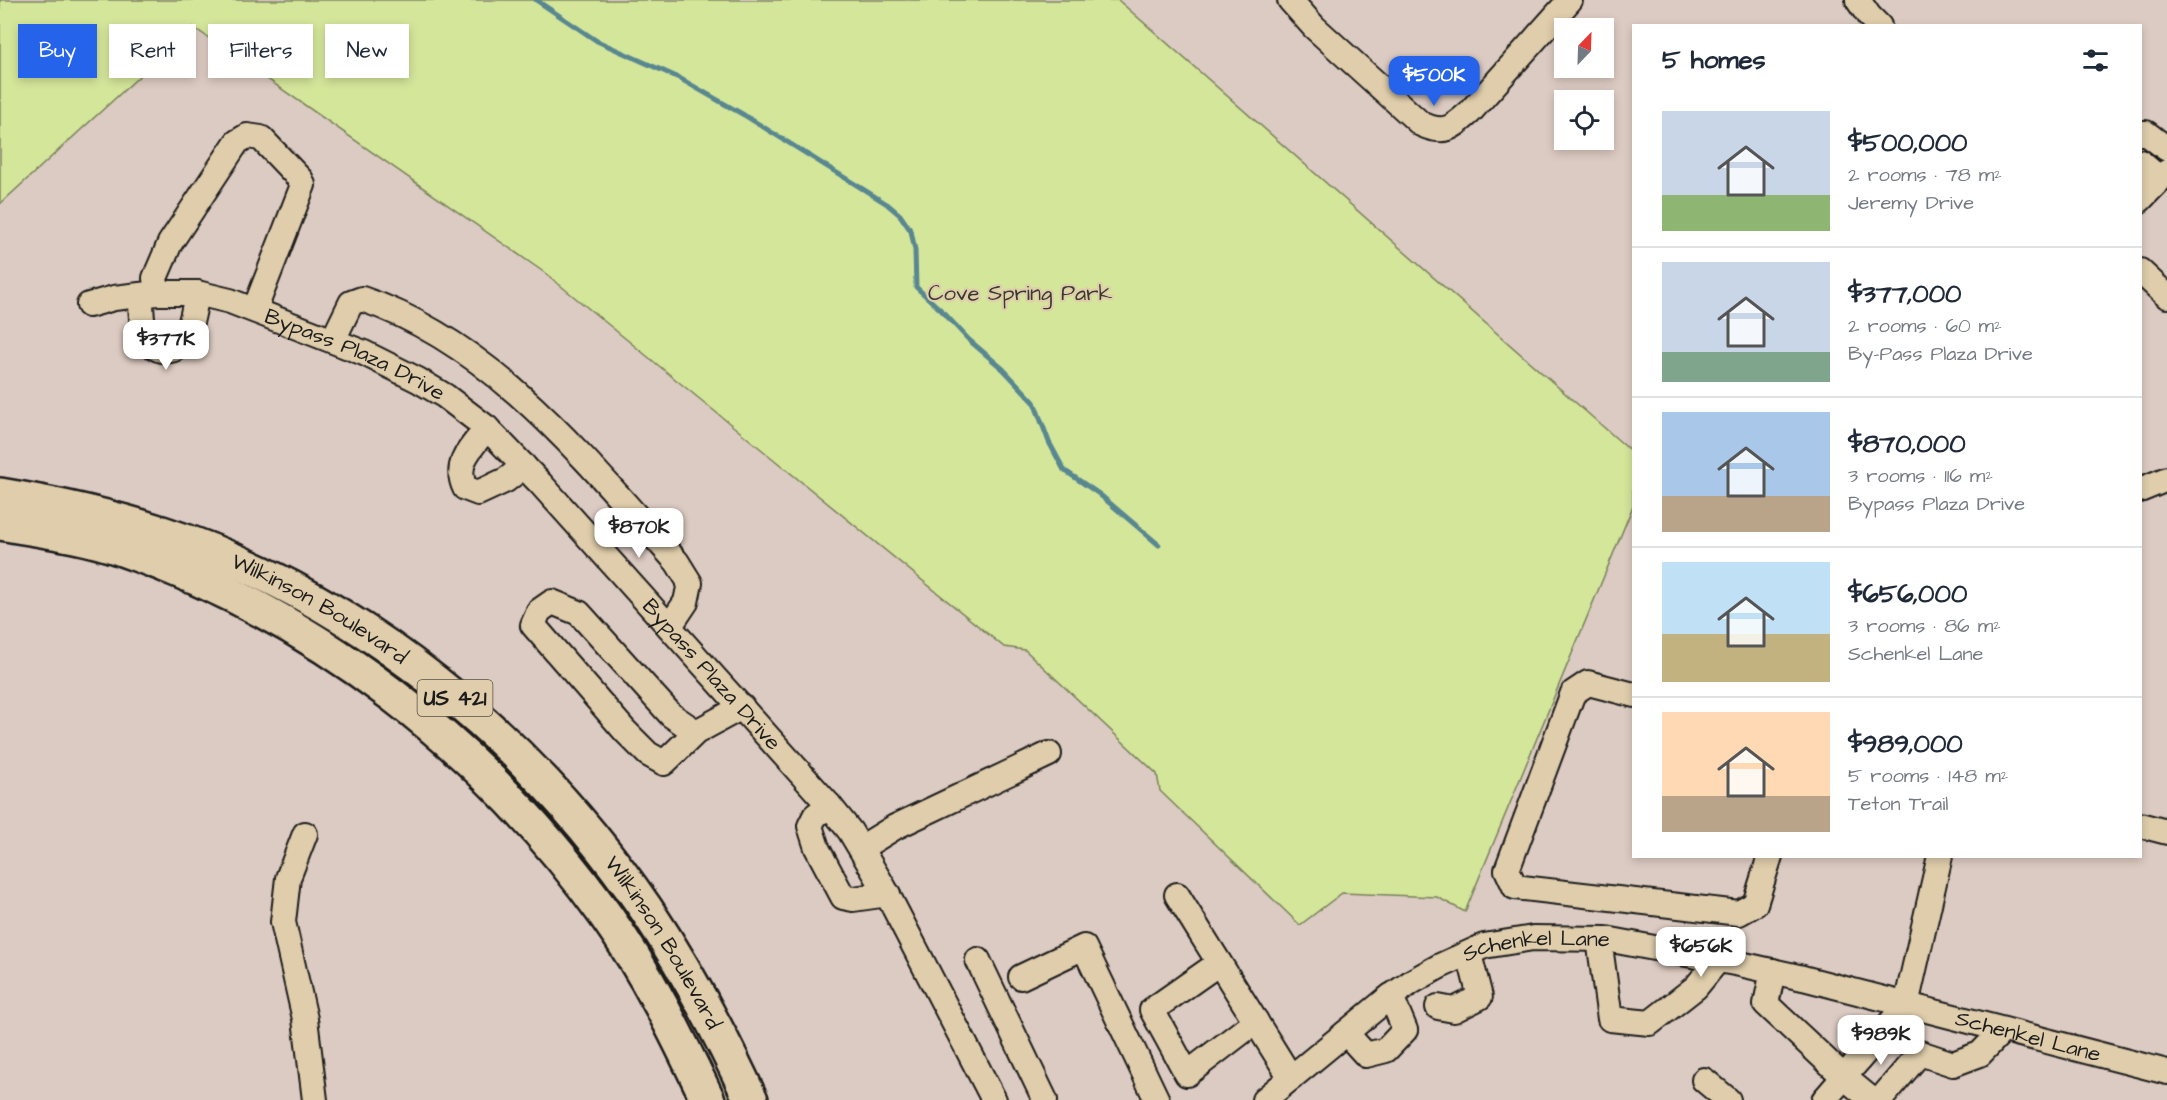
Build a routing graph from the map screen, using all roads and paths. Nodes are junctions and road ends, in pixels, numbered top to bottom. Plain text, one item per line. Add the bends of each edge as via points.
1 (1290, 0) edge
2 (1570, 0) edge
3 (1858, 0) edge
4 (1877, 24) edge
5 (2142, 133) edge
6 (2167, 149) edge
7 (2142, 163) edge
8 (2163, 176) edge
9 (2142, 198) edge
10 (2142, 273) edge
11 (196, 293) junction
12 (149, 294) junction
13 (2167, 296) edge
14 (89, 305) dead end
15 (255, 309) junction
16 (333, 340) junction
17 (487, 428) junction
18 (524, 466) junction
19 (2167, 480) edge
20 (2142, 489) edge
21 (0, 495) edge
22 (0, 523) edge
23 (670, 626) junction
24 (1632, 694) edge
25 (742, 707) junction
26 (696, 732) junction
27 (1049, 754) dead end
28 (829, 805) junction
29 (2142, 826) edge
30 (2167, 832) edge
31 (305, 834) dead end
32 (861, 848) junction
33 (1769, 858) edge
34 (1940, 858) edge
35 (888, 894) junction
36 (1177, 895) dead end
37 (1599, 939) junction
38 (1469, 954) junction
39 (978, 960) dead end
40 (1718, 960) junction
41 (1219, 963) junction
42 (1773, 971) junction
43 (1427, 973) junction
44 (1021, 977) dead end
45 (1391, 996) junction
46 (1906, 1005) junction
47 (1438, 1007) junction
48 (1256, 1021) junction
49 (1405, 1030) junction
50 (2003, 1030) junction
51 (1346, 1033) junction
52 (2167, 1072) edge
53 (1844, 1077) junction
54 (1291, 1078) junction
55 (1704, 1080) dead end
56 (315, 1100) edge
57 (708, 1100) edge
58 (751, 1100) edge
59 (994, 1100) edge
60 (1045, 1100) edge
61 (1157, 1100) edge
62 (1264, 1100) edge
63 (1728, 1100) edge
64 (1824, 1100) edge
65 (1872, 1100) edge
66 (1880, 1100) edge

1 - 2 street via 1314,27 1422,124 1441,130 1454,126 1470,112
3 - 4 street
5 - 6 street
7 - 8 street
8 - 9 street
10 - 13 street
11 - 12 street, Bypass Plaza Drive
11 - 12 street via 184,340 171,350 155,348 148,341 142,324
11 - 15 street, Bypass Plaza Drive
12 - 14 street, Bypass Plaza Drive
12 - 15 street via 170,243 237,142 247,136 261,138 303,185
15 - 16 street, Bypass Plaza Drive
16 - 17 street, Bypass Plaza Drive via 418,380
16 - 23 street via 351,303 362,299 435,332 499,376 540,414 677,562 690,583 686,602
17 - 18 street, Bypass Plaza Drive
17 - 18 street via 465,457 460,477 465,488 478,494
18 - 23 street, Bypass Plaza Drive
19 - 20 street
21 - 58 highway, Wilkinson Boulevard / US 421 via 110,517 219,555 322,606 420,669 473,714 583,824 647,910 700,1000
22 - 57 highway, Wilkinson Boulevard / US 421 via 120,548 216,588 309,637 405,704 512,801 577,877 634,958
23 - 25 street, Bypass Plaza Drive
24 - 33 street via 1588,683 1572,693 1507,870 1515,887 1739,913 1755,904
25 - 26 street
25 - 28 street, Bypass Plaza Drive
26 - 26 street via 671,715 579,613 552,602 539,611 533,625 648,754 664,763
27 - 32 street via 895,827
28 - 32 street, Bypass Plaza Drive
28 - 35 street via 814,816 810,826 843,897
29 - 30 street
31 - 56 street via 288,878 282,922 305,1019
32 - 35 street, Bypass Plaza Drive
34 - 46 street
35 - 59 street, Bypass Plaza Drive
36 - 41 street
37 - 38 street, Schenkel Lane via 1533,938 1491,944
37 - 40 street, Schenkel Lane
37 - 40 street via 1610,1019 1650,1023 1696,987
38 - 43 street, Schenkel Lane
38 - 47 street via 1480,997 1454,1010
39 - 60 street
40 - 42 street, Schenkel Lane
41 - 48 street
41 - 48 street via 1152,1010 1187,1074
42 - 46 street, Schenkel Lane
42 - 53 street via 1766,1004
43 - 45 street, Schenkel Lane
43 - 47 street
44 - 61 street via 1084,947
45 - 49 street
45 - 51 street, Schenkel Lane
46 - 50 street, Schenkel Lane
46 - 53 street
47 - 49 street
48 - 54 street
49 - 51 street via 1386,1050 1366,1056
50 - 52 street, Schenkel Lane
50 - 66 street via 1980,1054 1953,1064 1920,1053
51 - 54 street, Schenkel Lane
53 - 64 street
53 - 65 street
54 - 62 street, Schenkel Lane
55 - 63 street

